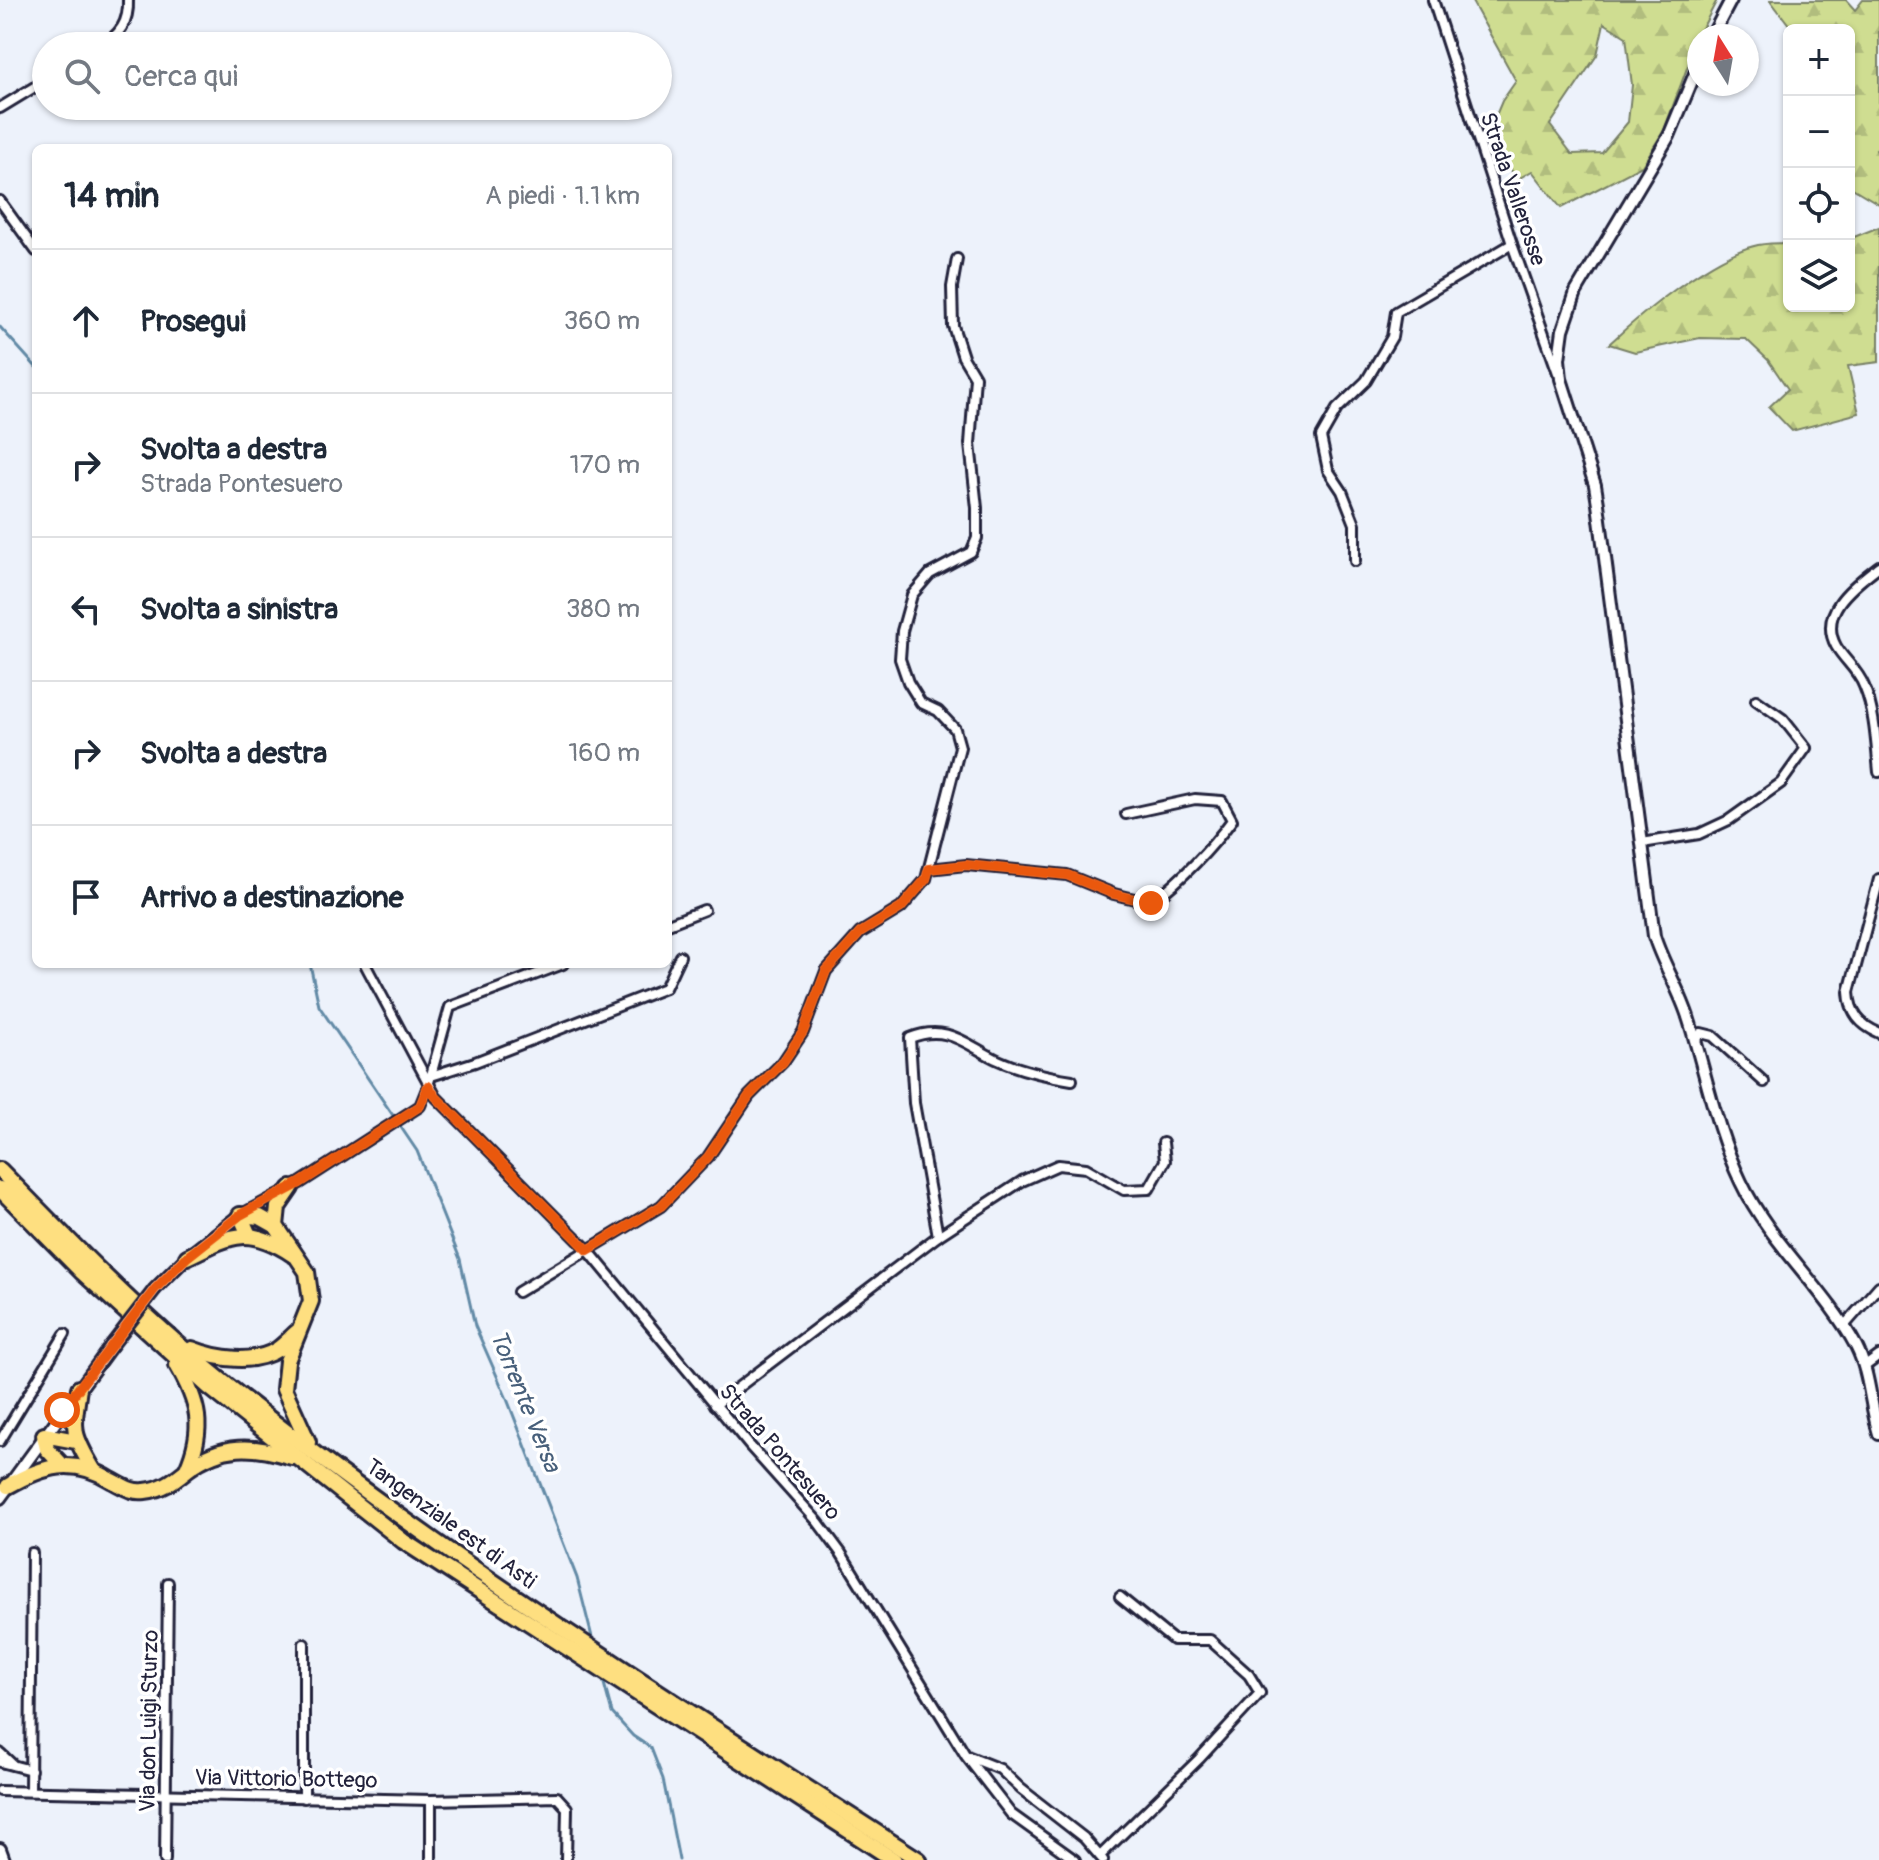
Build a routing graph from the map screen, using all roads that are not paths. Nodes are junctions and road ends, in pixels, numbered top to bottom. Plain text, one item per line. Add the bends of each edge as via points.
1 (128, 0) edge
2 (1433, 0) edge
3 (1731, 0) edge
4 (1718, 24) edge
5 (119, 32) edge
6 (32, 89) edge
7 (1687, 93) edge
8 (0, 108) edge
9 (0, 201) edge
10 (1512, 244) junction
11 (32, 245) edge
12 (957, 259) dead end
13 (1563, 389) junction
14 (1355, 561) dead end
15 (1879, 566) edge
16 (1756, 700) dead end
17 (1879, 772) edge
18 (1126, 814) dead end
19 (1642, 843) junction
20 (929, 869) junction
21 (1879, 879) edge
22 (704, 910) dead end
23 (672, 922) edge
24 (680, 956) dead end
25 (368, 968) edge
26 (552, 968) edge
27 (1879, 1033) edge
28 (1695, 1040) junction
29 (1072, 1080) dead end
30 (430, 1081) junction
31 (1764, 1082) dead end
32 (1163, 1143) dead end
33 (0, 1170) edge
34 (291, 1188) junction
35 (0, 1189) edge
36 (0, 1202) edge
37 (240, 1215) junction
38 (276, 1226) junction
39 (249, 1235) junction
40 (938, 1236) junction
41 (588, 1250) junction
42 (296, 1256) junction
43 (187, 1257) junction
44 (82, 1272) junction
45 (1879, 1286) edge
46 (518, 1292) dead end
47 (1844, 1326) junction
48 (300, 1329) junction
49 (65, 1334) dead end
50 (176, 1349) junction
51 (1879, 1356) edge
52 (1864, 1367) junction
53 (79, 1388) junction
54 (715, 1405) junction
55 (1879, 1434) edge
56 (44, 1435) junction
57 (0, 1441) edge
58 (76, 1441) junction
59 (306, 1455) junction
60 (62, 1465) junction
61 (93, 1469) junction
62 (187, 1470) junction
63 (4, 1492) edge
64 (32, 1553) dead end
65 (168, 1583) dead end
66 (1120, 1597) dead end
67 (304, 1644) dead end
68 (0, 1753) edge
69 (966, 1756) junction
70 (0, 1762) edge
71 (13, 1765) junction
72 (31, 1770) junction
73 (0, 1791) edge
74 (30, 1791) junction
75 (166, 1794) junction
76 (304, 1798) junction
77 (431, 1800) junction
78 (0, 1849) edge
79 (1102, 1858) edge
80 (4, 1860) edge
81 (165, 1860) edge
82 (431, 1860) edge
83 (566, 1860) edge
84 (894, 1860) edge
85 (919, 1860) edge
86 (1075, 1860) edge

1 - 5 street via 129,16
2 - 10 street, Strada Vallerosse
3 - 4 street
6 - 8 street
7 - 13 street via 1669,136 1572,302 1560,348
9 - 11 street
10 - 13 street, Strada Vallerosse
10 - 14 street via 1396,312 1392,337 1366,381 1337,409 1321,437 1328,470 1355,524
12 - 20 street via 953,326 975,377 970,444 977,538 971,552 930,574 912,595 900,659 921,703 955,729 960,747
13 - 19 street via 1595,485
15 - 17 street via 1841,599 1832,618 1832,637 1863,682 1871,704
16 - 19 street via 1783,719 1806,748 1781,783 1699,834
18 - 20 street via 1195,799 1222,801 1232,820 1182,879 1151,903 1067,875 966,865
19 - 28 street via 1654,936
20 - 41 street via 901,908 860,933 826,971 803,1032 783,1062 749,1096 708,1157 661,1206
21 - 27 street via 1849,1004 1858,1020
22 - 23 street
24 - 30 street via 665,988
25 - 30 street, Strada Pontesuero
26 - 30 street via 450,1007
28 - 31 street via 1701,1033 1713,1036
28 - 47 street via 1720,1133 1741,1183
29 - 40 street via 1021,1069 953,1035 925,1032 910,1038 914,1103
30 - 34 street via 420,1106
30 - 41 street, Strada Pontesuero via 436,1097
32 - 40 street via 1165,1161 1149,1189 1124,1190 1086,1168 1058,1165 1022,1181
33 - 50 highway, Tangenziale est di Asti
34 - 37 street
34 - 38 highway via 278,1207
35 - 44 highway, Tangenziale est di Asti
36 - 44 highway via 40,1243
37 - 38 highway
37 - 39 highway
37 - 43 street
38 - 42 highway
39 - 42 highway via 271,1240
39 - 43 highway via 223,1239
40 - 54 street
41 - 46 street
41 - 54 street, Strada Pontesuero
42 - 48 highway via 307,1272 311,1295
43 - 53 street, bridge via 155,1289
44 - 50 highway, Tangenziale est di Asti
45 - 47 street
47 - 52 street
48 - 50 highway via 276,1350 256,1357
48 - 59 highway via 284,1370 284,1389
49 - 57 street
50 - 59 highway, Tangenziale est di Asti via 209,1387
50 - 62 highway via 199,1423
51 - 52 street
52 - 55 street
53 - 56 street
53 - 58 highway
54 - 69 street, Strada Pontesuero via 841,1553
56 - 58 highway
56 - 60 highway via 47,1449
56 - 63 street
58 - 61 highway
59 - 62 highway via 251,1447 227,1450
59 - 84 highway, Tangenziale est di Asti via 403,1541
59 - 85 highway, Tangenziale est di Asti via 530,1608
60 - 61 highway
60 - 63 highway via 38,1470
61 - 62 highway via 137,1492 164,1486
64 - 72 street
65 - 75 street, Via don Luigi Sturzo
66 - 79 street via 1173,1640 1210,1640 1249,1675 1260,1693
67 - 76 street
68 - 71 street
69 - 79 street via 1000,1769
69 - 86 street, Strada Pontesuero via 1011,1814
70 - 71 street
71 - 72 street
72 - 74 street
73 - 74 street, Via Vittorio Bottego
74 - 75 street, Via Vittorio Bottego
75 - 76 street, Via Vittorio Bottego
75 - 81 street, Via don Luigi Sturzo
76 - 77 street, Via Vittorio Bottego
77 - 82 street
77 - 83 street, Via Vittorio Bottego via 557,1797 567,1808
78 - 80 street

